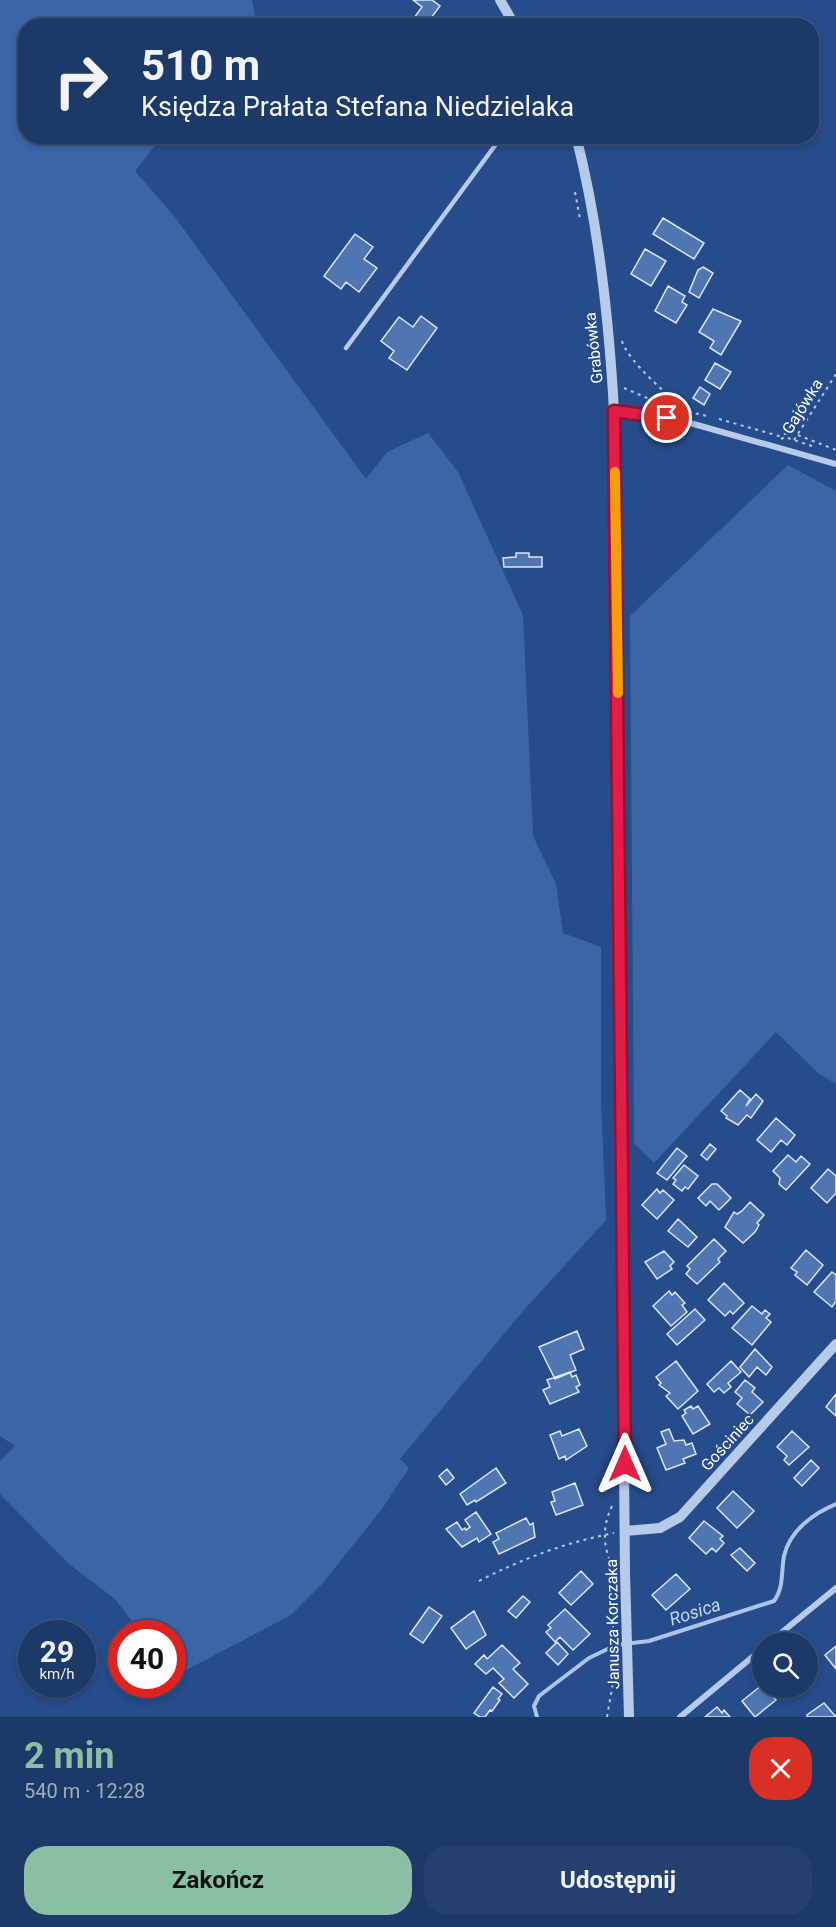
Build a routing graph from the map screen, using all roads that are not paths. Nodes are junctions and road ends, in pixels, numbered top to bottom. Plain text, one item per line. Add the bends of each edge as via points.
1 (500, 0) edge
2 (510, 18) edge
3 (496, 144) edge
4 (577, 144) edge
5 (346, 348) dead end
6 (614, 411) junction
7 (836, 464) edge
8 (834, 1351) edge
9 (625, 1531) junction
10 (836, 1587) edge
11 (782, 1632) edge
12 (752, 1657) edge
13 (629, 1717) edge
14 (680, 1717) edge

1 - 2 street
3 - 5 lane
4 - 6 street, Grabówka via 610,346
6 - 7 street via 675,420
6 - 9 street, Grabówka
8 - 9 street, Gościniec via 680,1516 660,1528
9 - 13 street, Janusza Korczaka
10 - 11 street
12 - 14 street

